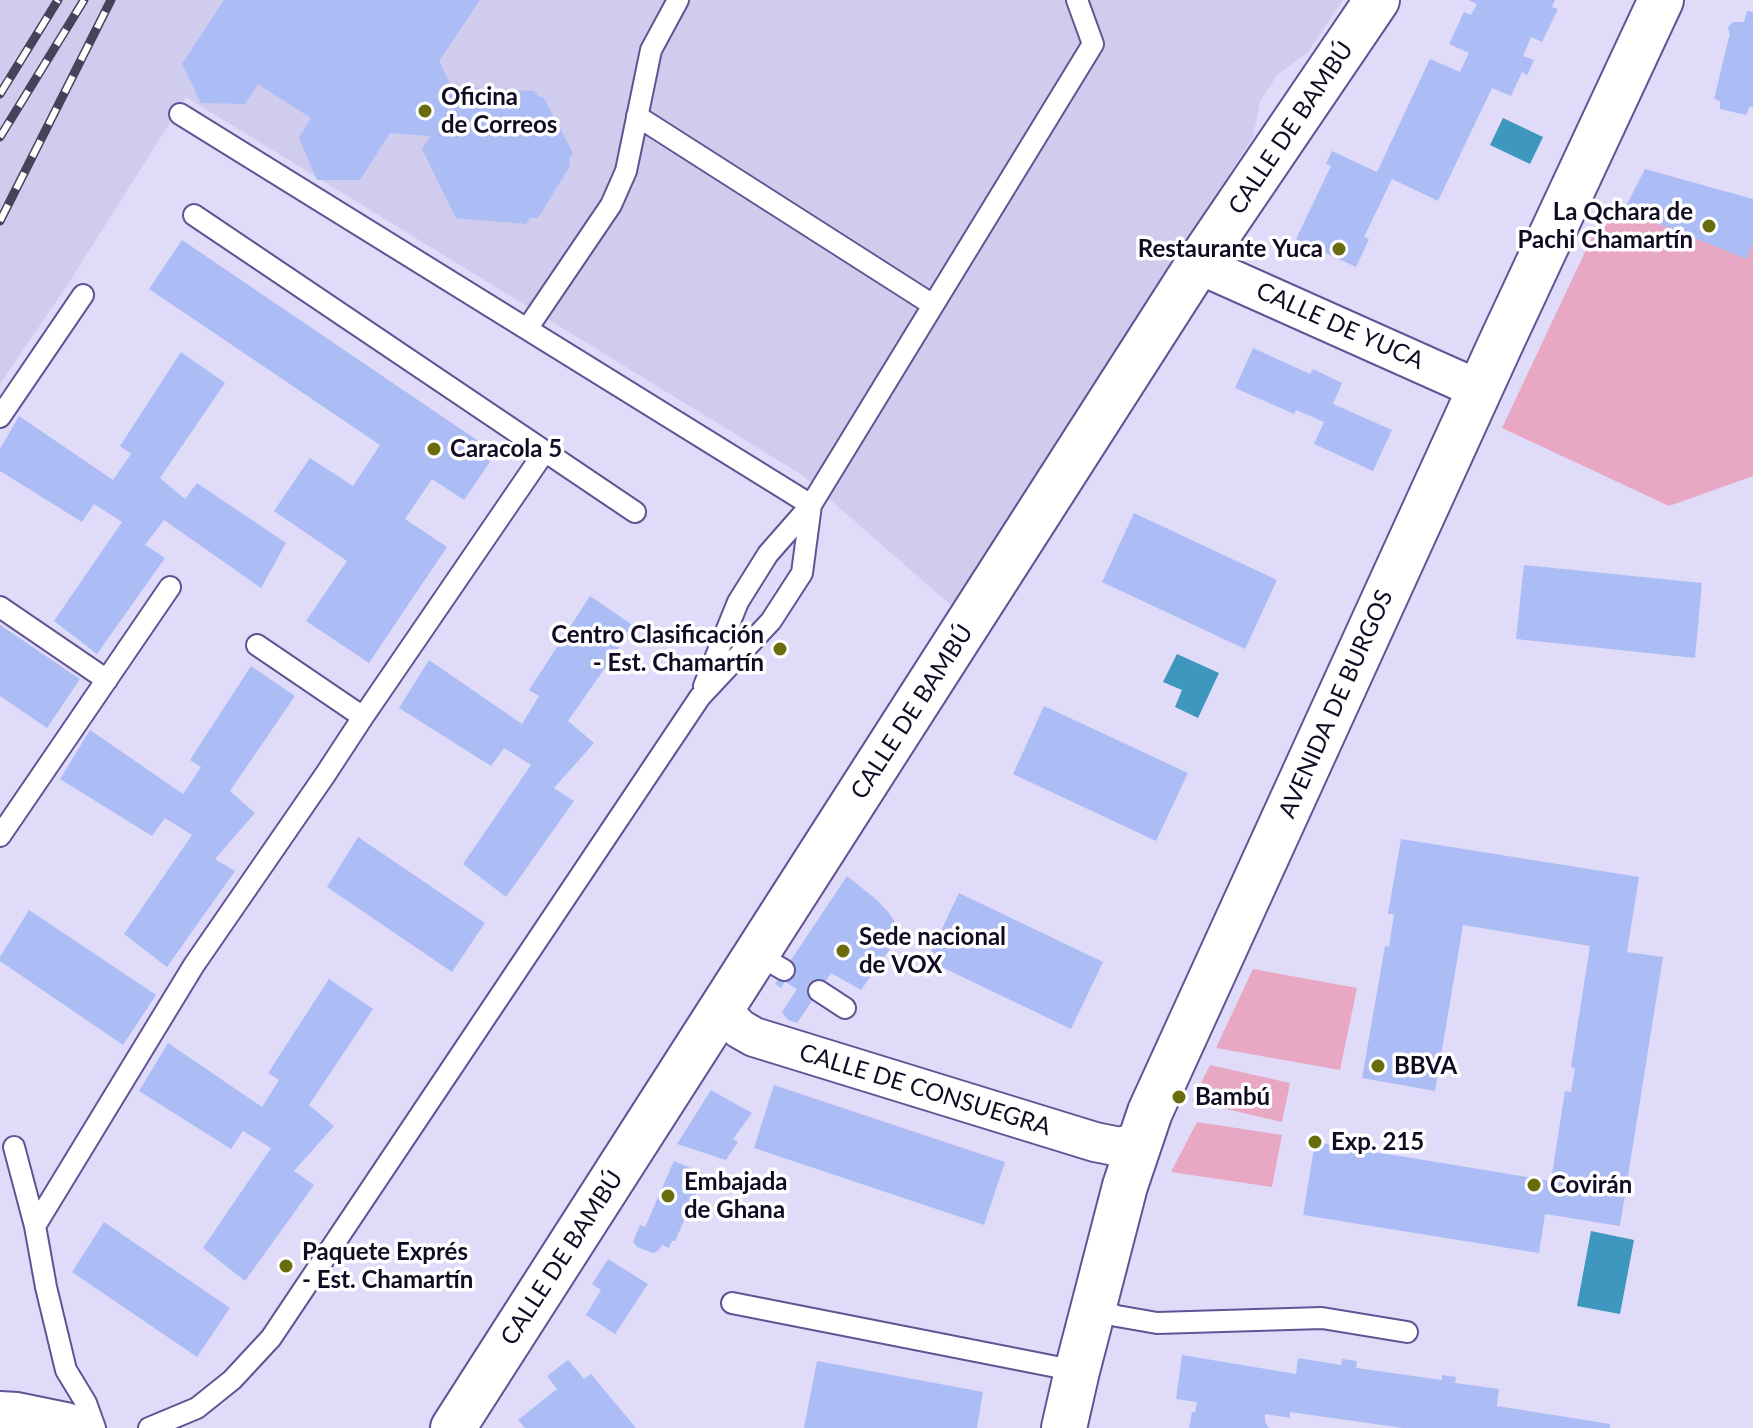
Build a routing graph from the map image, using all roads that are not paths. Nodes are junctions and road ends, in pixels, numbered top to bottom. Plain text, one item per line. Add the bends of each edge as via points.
1 (678, 0) edge
2 (1077, 0) edge
3 (1377, 0) edge
4 (1661, 0) edge
5 (180, 114) dead end
6 (637, 116) junction
7 (194, 215) dead end
8 (1198, 264) junction
9 (83, 295) dead end
10 (933, 305) junction
11 (527, 329) junction
12 (1480, 390) junction
13 (0, 417) edge
14 (545, 451) junction
15 (811, 505) junction
16 (635, 512) dead end
17 (170, 587) dead end
18 (0, 607) edge
19 (257, 645) dead end
20 (107, 680) junction
21 (700, 697) junction
22 (363, 717) junction
23 (0, 836) edge
24 (819, 991) dead end
25 (725, 1004) junction
26 (845, 1008) dead end
27 (1140, 1141) junction
28 (14, 1147) dead end
29 (35, 1226) junction
30 (732, 1303) dead end
31 (1093, 1308) junction
32 (1407, 1332) dead end
33 (1077, 1371) junction
34 (0, 1411) edge
35 (82, 1428) edge
36 (95, 1428) edge
37 (149, 1428) edge
38 (453, 1428) edge
39 (1064, 1428) edge

1 - 6 lane via 651,50
2 - 10 lane via 1093,44
3 - 8 street, CALLE DE BAMBÚ
4 - 12 street, AVENIDA DE BURGOS
5 - 11 lane
6 - 10 lane
6 - 11 lane via 626,171 611,205
7 - 14 lane
8 - 12 street, CALLE DE YUCA
8 - 25 street, CALLE DE BAMBÚ via 770,962
9 - 13 lane
10 - 15 lane
11 - 15 lane
12 - 27 street, AVENIDA DE BURGOS
14 - 16 lane
14 - 22 lane
15 - 21 lane via 768,554 738,602
15 - 21 lane via 802,573 771,621
17 - 20 lane
18 - 20 lane
19 - 22 lane
20 - 23 lane
21 - 37 lane via 271,1338 197,1408
22 - 29 lane via 194,965
24 - 26 lane
25 - 27 street, CALLE DE CONSUEGRA via 730,1019 754,1037 1095,1142 1120,1147
25 - 38 street, CALLE DE BAMBÚ
27 - 31 street, AVENIDA DE BURGOS
28 - 29 lane
29 - 36 lane via 66,1370
30 - 33 lane
31 - 32 lane via 1157,1323 1322,1318
31 - 33 street, AVENIDA DE BURGOS
33 - 39 street, AVENIDA DE BURGOS
34 - 35 street

